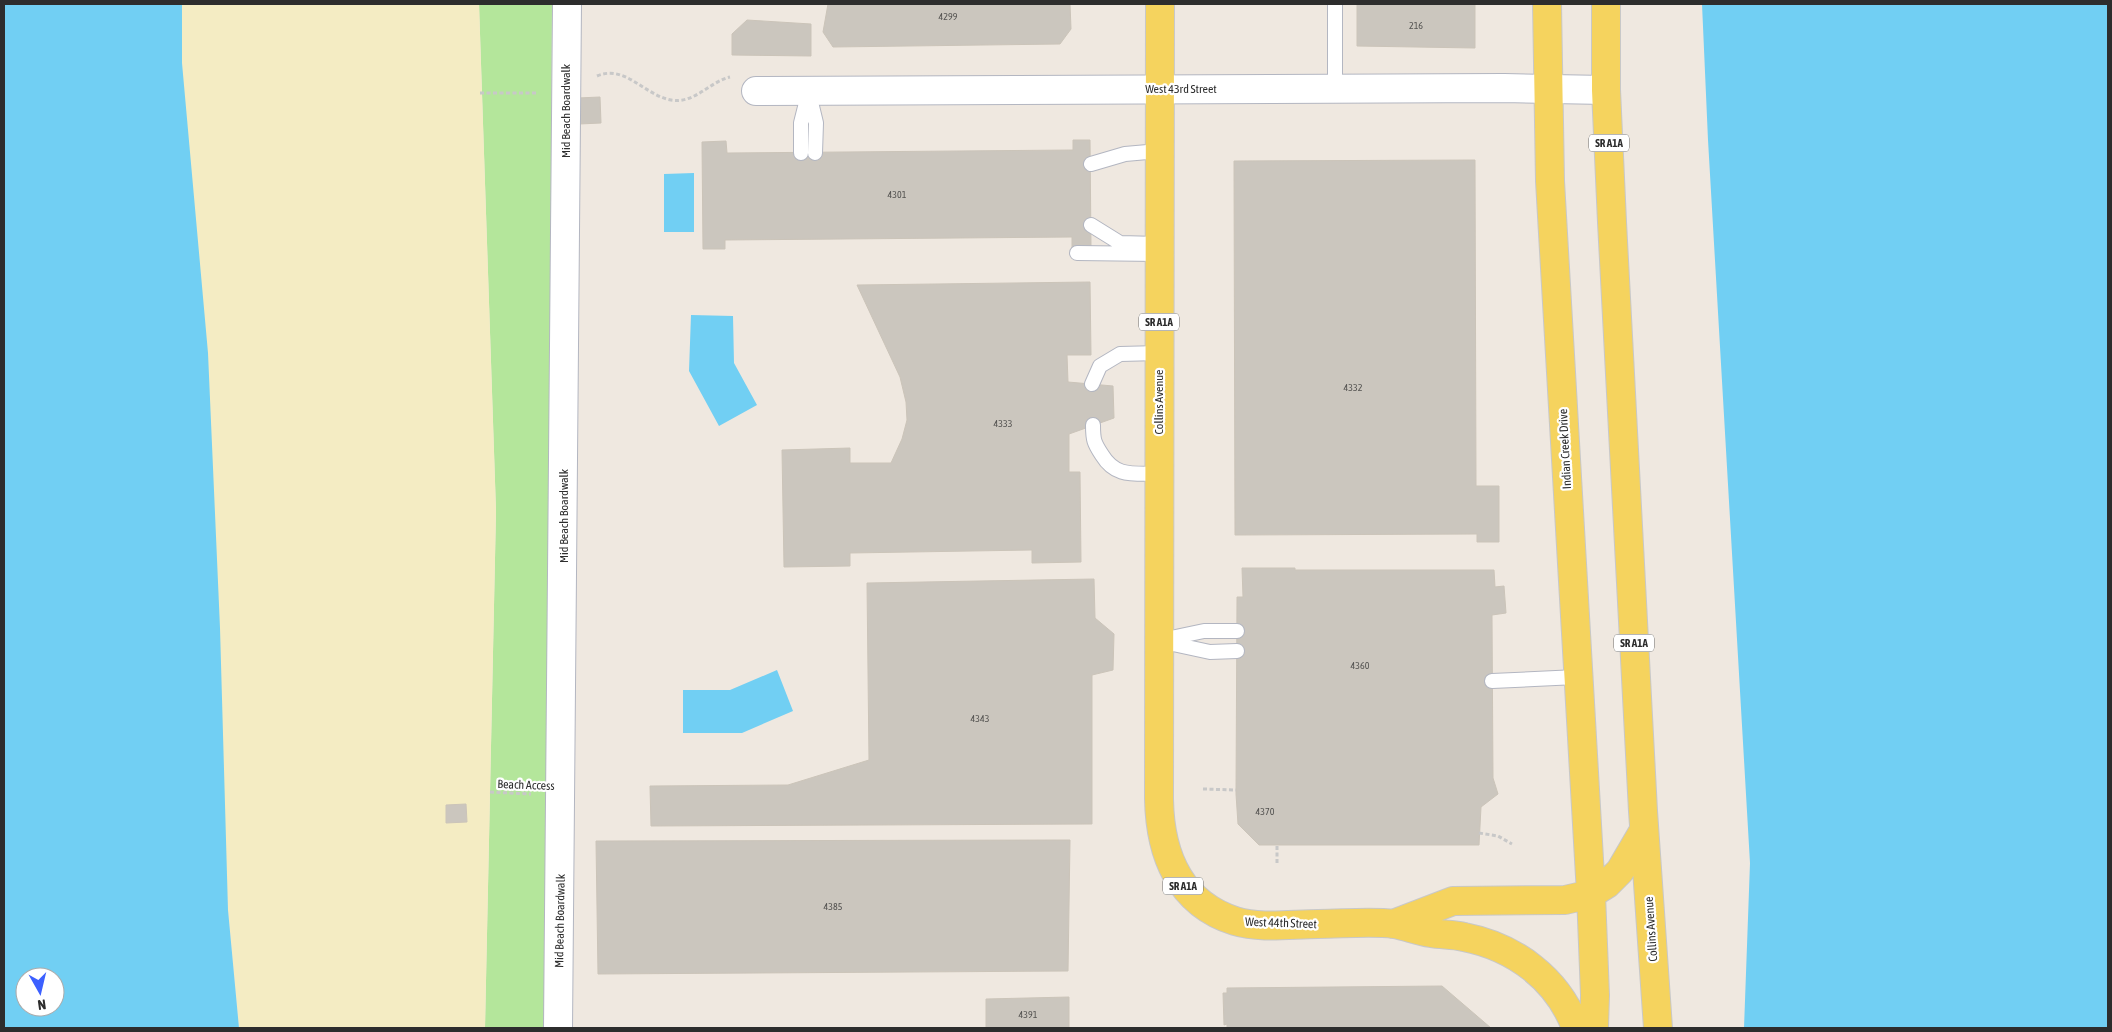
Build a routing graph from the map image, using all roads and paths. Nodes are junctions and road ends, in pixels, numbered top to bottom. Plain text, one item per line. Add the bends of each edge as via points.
1 (567, 4) edge
2 (1160, 4) edge
3 (1335, 4) edge
4 (1547, 4) edge
5 (1606, 4) edge
6 (747, 84) joint
7 (1335, 88) junction
8 (1547, 88) junction
9 (1160, 89) junction
10 (1606, 90) junction
11 (809, 91) junction
12 (567, 92) junction
13 (480, 93) dead end
14 (1159, 151) junction
15 (801, 153) dead end
16 (816, 153) dead end
17 (1091, 164) dead end
18 (1091, 225) dead end
19 (1158, 249) junction
20 (1077, 254) dead end
21 (1159, 353) junction
22 (1092, 384) dead end
23 (1093, 426) dead end
24 (1159, 474) junction
25 (1237, 630) dead end
26 (1159, 641) junction
27 (1237, 651) dead end
28 (1577, 677) junction
29 (1492, 682) dead end
30 (1203, 789) dead end
31 (1236, 790) dead end
32 (490, 792) dead end
33 (562, 794) junction
34 (1159, 799) joint
35 (1644, 830) junction
36 (1480, 832) dead end
37 (1512, 844) dead end
38 (1277, 845) dead end
39 (1277, 863) dead end
40 (1591, 894) junction
41 (1393, 924) junction
42 (558, 1028) edge
43 (1576, 1028) edge
44 (1594, 1028) edge
45 (1658, 1028) edge

1 - 12 street, Mid Beach Boardwalk
2 - 9 main road, Collins Avenue / SR A1A
3 - 7 lane
4 - 8 main road, Indian Creek Drive
5 - 10 main road, SR A1A
6 - 11 street, West 43rd Street
6 - 12 path via 720,79 699,94 682,99 664,98 616,73 602,74
7 - 8 street, West 43rd Street
7 - 9 street, West 43rd Street
8 - 10 street, West 43rd Street
8 - 28 main road, Indian Creek Drive
9 - 11 street, West 43rd Street
9 - 14 main road, Collins Avenue / SR A1A
10 - 35 main road, SR A1A
11 - 15 lane via 800,124
11 - 16 lane via 816,124
12 - 13 path
12 - 33 street, Mid Beach Boardwalk
14 - 17 lane via 1125,154
14 - 19 main road, Collins Avenue / SR A1A
18 - 19 lane via 1120,243
19 - 20 lane
19 - 21 main road, Collins Avenue / SR A1A
21 - 22 lane via 1120,354 1100,366
21 - 24 main road, Collins Avenue / SR A1A
23 - 24 lane via 1094,442 1109,467 1122,472
24 - 26 main road, Collins Avenue / SR A1A
25 - 26 lane via 1204,631
26 - 27 lane via 1210,652
26 - 34 main road, Collins Avenue / SR A1A
28 - 29 lane
28 - 40 main road, Indian Creek Drive
30 - 31 path
32 - 33 path, Beach Access
33 - 42 street, Mid Beach Boardwalk
34 - 41 main road, West 44th Street / SR A1A via 1159,820 1172,868 1187,892 1215,912 1246,923
35 - 40 main road via 1620,871
35 - 45 main road, Collins Avenue / SR A1A
36 - 37 path via 1498,836
38 - 39 path
40 - 41 main road via 1565,900 1453,901
40 - 44 main road
41 - 43 main road, SR A1A via 1432,934 1468,937 1513,954 1548,982 1564,1003

